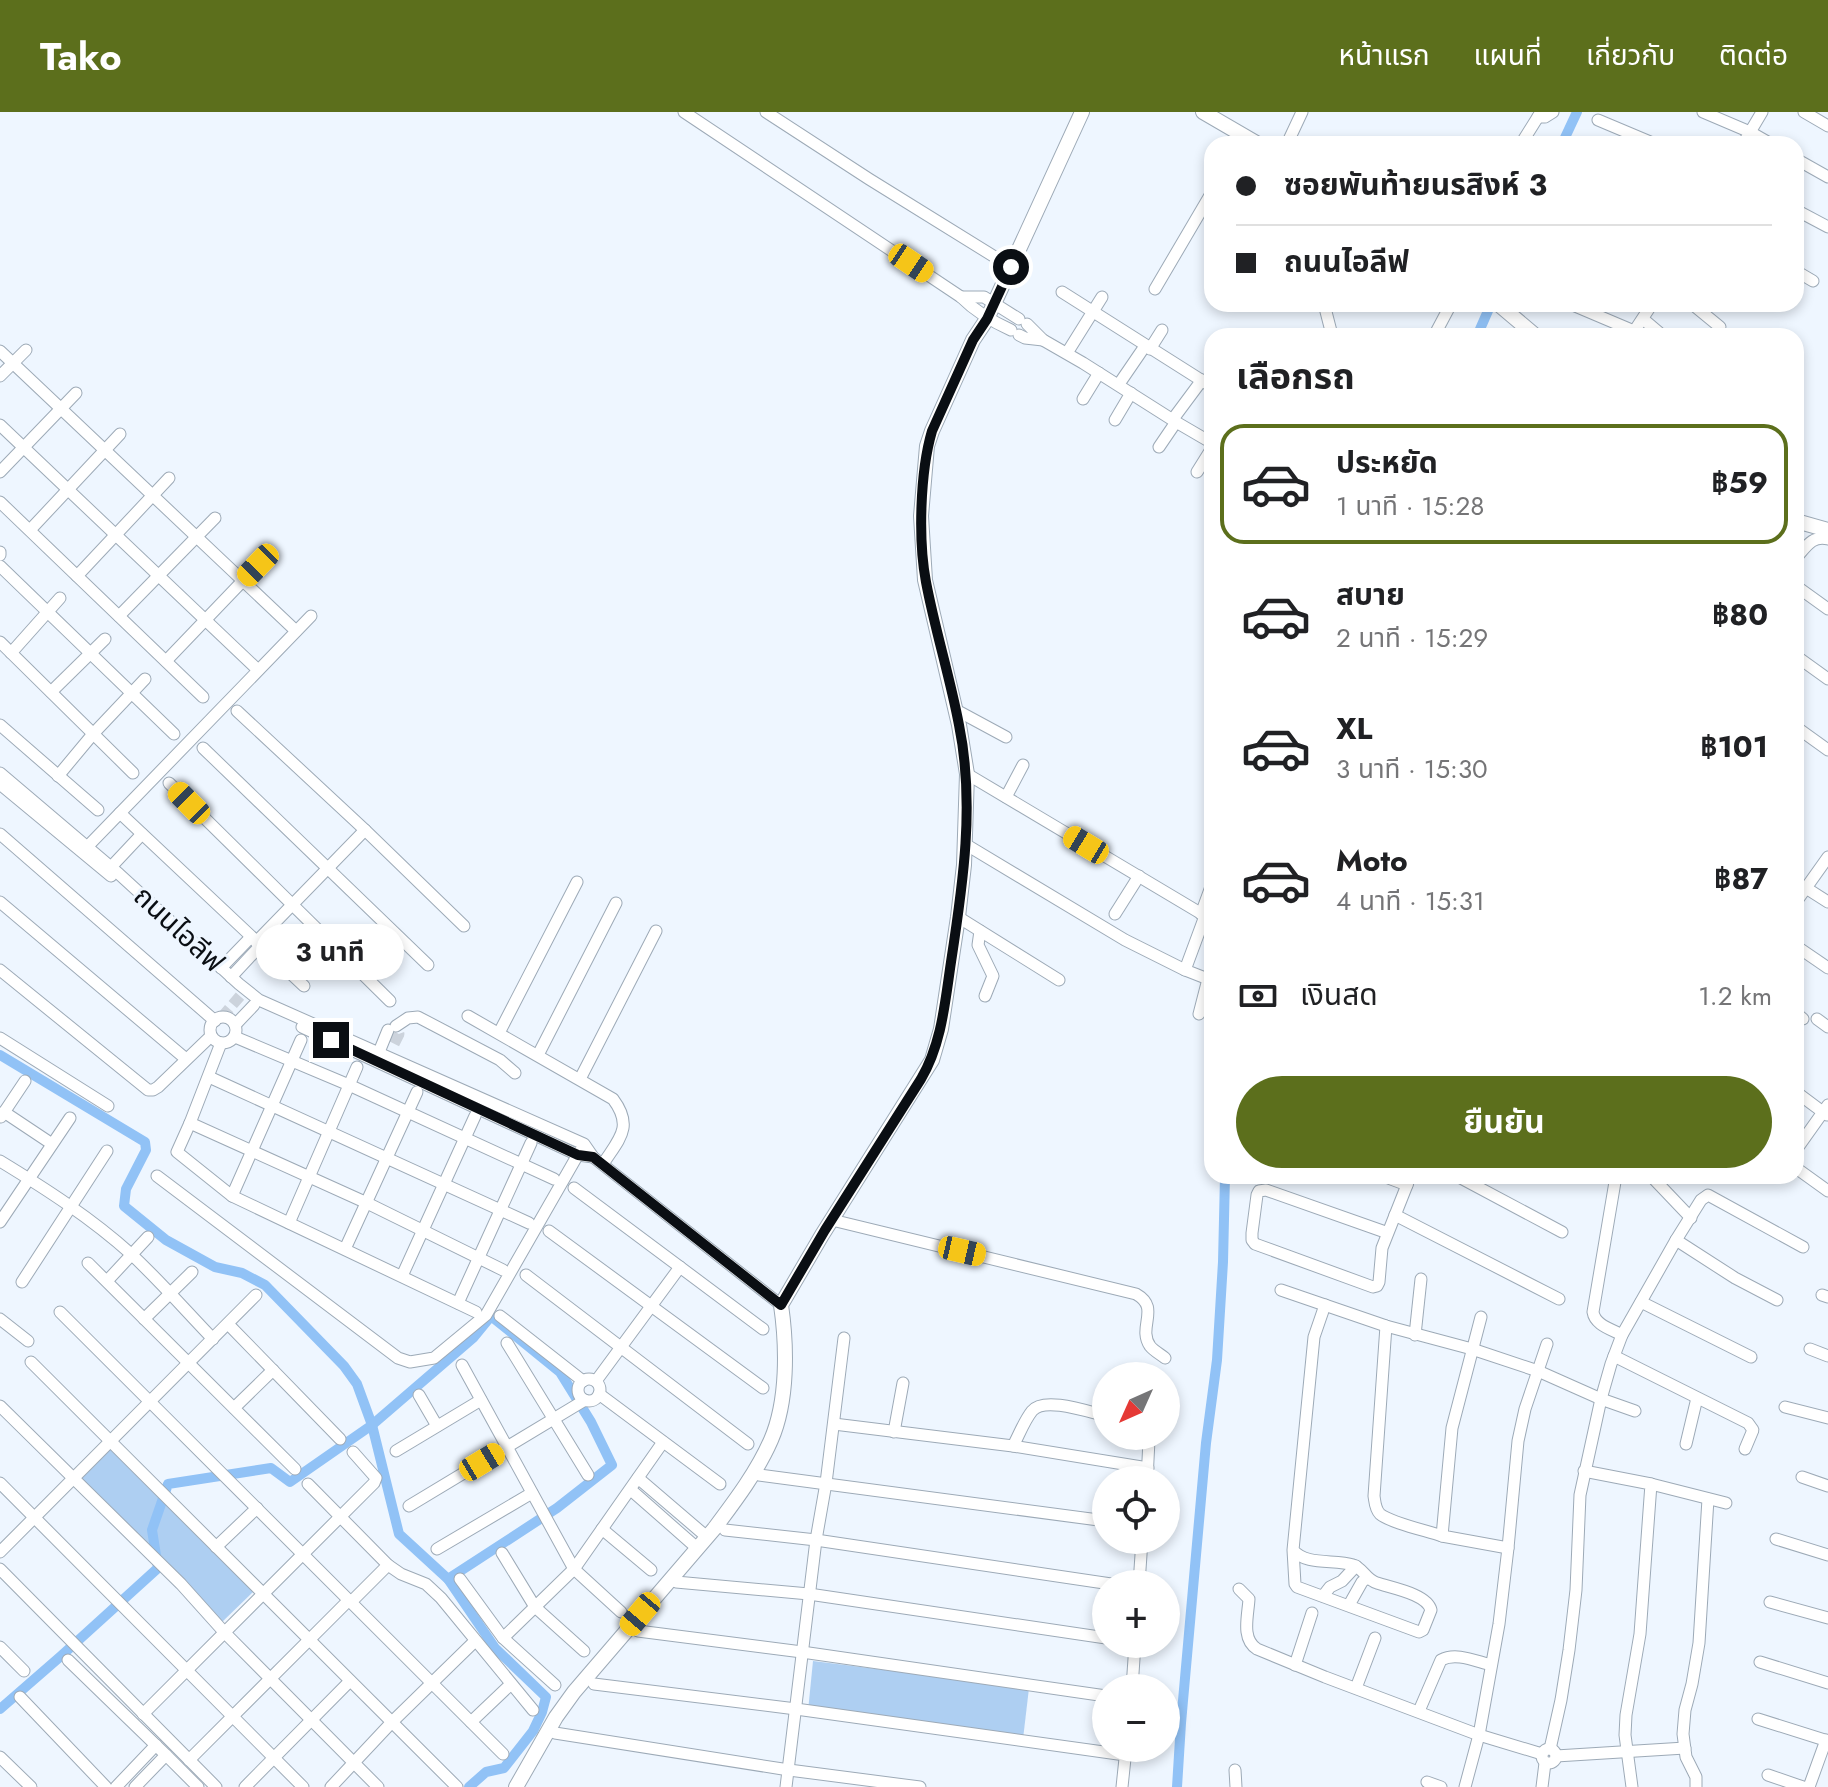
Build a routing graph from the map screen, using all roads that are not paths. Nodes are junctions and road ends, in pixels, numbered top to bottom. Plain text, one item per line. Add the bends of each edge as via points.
1 (684, 112) edge
2 (766, 112) edge
3 (1082, 112) edge
4 (1203, 112) edge
5 (1302, 112) edge
6 (1553, 112) edge
7 (1703, 112) edge
8 (1762, 112) edge
9 (1804, 112) edge
10 (1540, 115) edge
11 (1598, 120) dead end
12 (1828, 126) edge
13 (1750, 132) junction
14 (1240, 136) edge
15 (1291, 136) edge
16 (1526, 136) edge
17 (1636, 136) edge
18 (1748, 136) edge
19 (1757, 136) edge
20 (1804, 164) edge
21 (1828, 177) edge
22 (1204, 206) edge
23 (1804, 214) edge
24 (1828, 227) edge
25 (1011, 267) junction
26 (1804, 276) edge
27 (1813, 281) dead end
28 (1155, 289) dead end
29 (1062, 292) dead end
30 (961, 297) junction
31 (1102, 297) dead end
32 (994, 303) junction
33 (1093, 311) junction
34 (1508, 312) edge
35 (1587, 312) edge
36 (1647, 312) edge
37 (1702, 312) edge
38 (987, 319) junction
39 (1643, 319) junction
40 (1720, 327) dead end
41 (1527, 328) edge
42 (1620, 328) edge
43 (1636, 328) edge
44 (1654, 328) edge
45 (1162, 330) dead end
46 (1043, 340) junction
47 (1148, 347) junction
48 (26, 350) dead end
49 (0, 351) edge
50 (1067, 353) junction
51 (13, 363) junction
52 (1099, 373) junction
53 (0, 376) edge
54 (1204, 382) edge
55 (1119, 384) junction
56 (1204, 387) edge
57 (76, 393) dead end
58 (1131, 393) junction
59 (1083, 399) dead end
60 (61, 409) junction
61 (1115, 420) dead end
62 (1175, 421) junction
63 (0, 425) edge
64 (120, 434) dead end
65 (1204, 441) edge
66 (24, 447) junction
67 (1159, 447) dead end
68 (105, 450) junction
69 (1204, 460) edge
70 (0, 472) edge
71 (1197, 472) dead end
72 (169, 478) dead end
73 (68, 490) junction
74 (153, 496) junction
75 (0, 502) edge
76 (215, 518) dead end
77 (1804, 523) edge
78 (30, 530) junction
79 (1828, 530) edge
80 (115, 535) junction
81 (197, 537) junction
82 (1828, 539) edge
83 (1804, 549) edge
84 (258, 565) dead end
85 (0, 566) edge
86 (77, 576) junction
87 (159, 576) junction
88 (243, 581) junction
89 (1804, 592) edge
90 (60, 598) dead end
91 (1828, 609) edge
92 (48, 612) junction
93 (119, 616) junction
94 (311, 616) dead end
95 (205, 620) junction
96 (296, 631) junction
97 (105, 639) dead end
98 (0, 642) edge
99 (11, 653) junction
100 (91, 653) junction
101 (166, 661) junction
102 (1804, 662) edge
103 (258, 670) junction
104 (145, 679) dead end
105 (1828, 679) edge
106 (51, 692) junction
107 (132, 693) junction
108 (203, 697) dead end
109 (956, 710) junction
110 (237, 711) dead end
111 (0, 725) edge
112 (1804, 733) edge
113 (93, 734) junction
114 (174, 734) dead end
115 (1006, 737) dead end
116 (203, 748) dead end
117 (1828, 750) edge
118 (1023, 765) dead end
119 (0, 773) edge
120 (133, 773) dead end
121 (967, 774) junction
122 (58, 776) junction
123 (169, 783) dead end
124 (0, 784) edge
125 (1006, 797) junction
126 (98, 810) dead end
127 (120, 813) junction
128 (365, 830) junction
129 (0, 834) edge
130 (142, 834) junction
131 (965, 844) junction
132 (88, 846) junction
133 (1828, 857) edge
134 (111, 867) junction
135 (328, 868) junction
136 (1139, 876) junction
137 (577, 882) dead end
138 (1806, 888) junction
139 (1804, 891) edge
140 (0, 902) edge
141 (1828, 902) edge
142 (616, 903) dead end
143 (292, 905) junction
144 (1115, 914) dead end
145 (1204, 916) edge
146 (958, 917) junction
147 (1204, 922) edge
148 (464, 926) dead end
149 (656, 931) dead end
150 (980, 931) junction
151 (255, 942) junction
152 (1804, 952) edge
153 (428, 965) dead end
154 (1828, 968) edge
155 (0, 970) edge
156 (1185, 970) junction
157 (226, 972) junction
158 (1059, 980) dead end
159 (1204, 980) edge
160 (304, 986) dead end
161 (985, 996) dead end
162 (1204, 1000) edge
163 (390, 1001) dead end
164 (254, 1005) junction
165 (1199, 1014) dead end
166 (468, 1016) dead end
167 (1817, 1019) dead end
168 (215, 1021) junction
169 (1828, 1027) edge
170 (235, 1031) junction
171 (499, 1033) junction
172 (0, 1038) edge
173 (216, 1039) junction
174 (301, 1040) dead end
175 (394, 1044) dead end
176 (384, 1054) junction
177 (538, 1055) junction
178 (186, 1059) junction
179 (292, 1061) junction
180 (357, 1067) dead end
181 (515, 1073) dead end
182 (209, 1077) junction
183 (580, 1079) junction
184 (25, 1081) dead end
185 (349, 1085) junction
186 (417, 1092) dead end
187 (1804, 1097) edge
188 (272, 1105) junction
189 (108, 1106) dead end
190 (1826, 1111) edge
191 (409, 1112) junction
192 (2, 1116) edge
193 (475, 1116) dead end
194 (70, 1118) dead end
195 (190, 1123) junction
196 (329, 1131) junction
197 (465, 1137) junction
198 (1804, 1140) edge
199 (531, 1143) dead end
200 (52, 1144) junction
201 (581, 1150) junction
202 (107, 1151) dead end
203 (253, 1151) junction
204 (388, 1159) junction
205 (0, 1161) edge
206 (521, 1163) junction
207 (603, 1164) junction
208 (1804, 1174) edge
209 (157, 1176) dead end
210 (309, 1176) junction
211 (28, 1178) junction
212 (554, 1179) dead end
213 (444, 1184) junction
214 (1407, 1184) edge
215 (1472, 1184) edge
216 (1615, 1184) edge
217 (1659, 1184) edge
218 (574, 1188) dead end
219 (1828, 1191) edge
220 (232, 1196) junction
221 (367, 1203) junction
222 (71, 1206) junction
223 (501, 1210) junction
224 (1395, 1215) junction
225 (1691, 1218) junction
226 (832, 1220) junction
227 (0, 1222) edge
228 (289, 1223) junction
229 (529, 1223) dead end
230 (423, 1230) junction
231 (549, 1231) dead end
232 (1562, 1232) dead end
233 (1388, 1233) junction
234 (148, 1237) dead end
235 (1676, 1240) junction
236 (1803, 1247) dead end
237 (345, 1249) junction
238 (131, 1254) junction
239 (479, 1258) junction
240 (88, 1263) dead end
241 (680, 1267) junction
242 (503, 1270) dead end
243 (192, 1272) dead end
244 (526, 1275) dead end
245 (402, 1276) junction
246 (1421, 1279) dead end
247 (107, 1281) junction
248 (22, 1282) dead end
249 (1281, 1290) dead end
250 (169, 1294) junction
251 (256, 1295) dead end
252 (1559, 1299) dead end
253 (1777, 1300) dead end
254 (1641, 1302) junction
255 (458, 1303) junction
256 (781, 1305) junction
257 (1325, 1305) junction
258 (651, 1306) junction
259 (60, 1312) dead end
260 (476, 1312) dead end
261 (500, 1316) dead end
262 (1481, 1317) dead end
263 (0, 1319) edge
264 (144, 1319) junction
265 (228, 1324) junction
266 (1386, 1326) junction
267 (763, 1329) dead end
268 (1415, 1335) junction
269 (1622, 1335) junction
270 (844, 1338) dead end
271 (213, 1339) junction
272 (28, 1341) dead end
273 (507, 1343) dead end
274 (1547, 1344) dead end
275 (621, 1347) junction
276 (1472, 1349) junction
277 (1810, 1349) dead end
278 (1614, 1356) junction
279 (1828, 1356) edge
280 (1751, 1357) dead end
281 (1165, 1358) dead end
282 (31, 1362) dead end
283 (189, 1363) junction
284 (462, 1365) dead end
285 (273, 1370) junction
286 (1538, 1371) junction
287 (583, 1381) junction
288 (596, 1381) junction
289 (903, 1383) dead end
290 (763, 1388) dead end
291 (599, 1394) junction
292 (419, 1395) dead end
293 (1697, 1398) junction
294 (1601, 1399) junction
295 (481, 1400) junction
296 (585, 1400) junction
297 (150, 1402) junction
298 (0, 1406) edge
299 (1785, 1407) dead end
300 (234, 1408) junction
301 (1635, 1411) dead end
302 (1092, 1413) edge
303 (1828, 1418) edge
304 (553, 1419) junction
305 (834, 1424) junction
306 (437, 1426) junction
307 (894, 1432) junction
308 (340, 1439) dead end
309 (110, 1442) junction
310 (663, 1442) junction
311 (748, 1444) dead end
312 (1686, 1444) dead end
313 (1013, 1446) junction
314 (507, 1447) junction
315 (1745, 1449) dead end
316 (396, 1451) dead end
317 (353, 1452) dead end
318 (1109, 1466) edge
319 (295, 1469) dead end
320 (1584, 1471) junction
321 (588, 1475) dead end
322 (759, 1475) dead end
323 (1802, 1477) dead end
324 (638, 1478) junction
325 (73, 1479) junction
326 (0, 1483) edge
327 (826, 1483) junction
328 (308, 1484) dead end
329 (720, 1484) dead end
330 (1651, 1484) junction
331 (1828, 1486) edge
332 (631, 1490) junction
333 (532, 1493) junction
334 (1708, 1499) junction
335 (1726, 1503) dead end
336 (409, 1506) dead end
337 (257, 1508) junction
338 (340, 1517) junction
339 (34, 1518) junction
340 (1092, 1519) edge
341 (602, 1529) junction
342 (725, 1530) dead end
343 (1442, 1536) junction
344 (1776, 1539) dead end
345 (816, 1540) junction
346 (702, 1542) junction
347 (216, 1547) junction
348 (1508, 1548) junction
349 (437, 1549) dead end
350 (1293, 1550) junction
351 (0, 1551) edge
352 (502, 1553) dead end
353 (303, 1554) junction
354 (1828, 1555) edge
355 (388, 1565) junction
356 (1356, 1566) junction
357 (0, 1569) edge
358 (574, 1569) junction
359 (651, 1570) dead end
360 (1367, 1578) junction
361 (460, 1579) dead end
362 (1092, 1581) edge
363 (676, 1582) dead end
364 (1239, 1589) dead end
365 (263, 1594) junction
366 (809, 1594) junction
367 (1323, 1596) junction
368 (350, 1601) junction
369 (1770, 1602) dead end
370 (1349, 1605) junction
371 (535, 1607) junction
372 (621, 1612) dead end
373 (1312, 1613) dead end
374 (1828, 1618) edge
375 (638, 1631) dead end
376 (225, 1633) junction
377 (1092, 1636) edge
378 (503, 1638) junction
379 (1375, 1638) dead end
380 (309, 1640) junction
381 (475, 1641) junction
382 (0, 1647) edge
383 (584, 1651) dead end
384 (802, 1652) junction
385 (68, 1660) dead end
386 (1760, 1662) dead end
387 (1295, 1665) junction
388 (1491, 1665) junction
389 (24, 1671) dead end
390 (187, 1671) junction
391 (270, 1678) junction
392 (350, 1681) junction
393 (1828, 1683) edge
394 (431, 1684) junction
395 (511, 1684) junction
396 (594, 1684) dead end
397 (555, 1685) dead end
398 (1356, 1688) junction
399 (1092, 1694) edge
400 (20, 1697) dead end
401 (796, 1709) junction
402 (533, 1710) dead end
403 (1419, 1711) junction
404 (143, 1714) junction
405 (233, 1716) junction
406 (1758, 1719) dead end
407 (312, 1720) junction
408 (392, 1722) junction
409 (471, 1722) junction
410 (160, 1730) junction
411 (555, 1733) dead end
412 (1479, 1735) junction
413 (1827, 1740) edge
414 (153, 1742) junction
415 (1092, 1748) edge
416 (1685, 1748) junction
417 (1627, 1752) junction
418 (503, 1754) dead end
419 (166, 1755) junction
420 (1548, 1755) junction
421 (0, 1757) edge
422 (274, 1758) junction
423 (189, 1760) junction
424 (354, 1762) junction
425 (1125, 1762) edge
426 (789, 1770) junction
427 (1235, 1770) dead end
428 (1768, 1775) dead end
429 (1427, 1782) dead end
430 (31, 1787) edge
431 (106, 1787) edge
432 (116, 1787) edge
433 (135, 1787) edge
434 (198, 1787) edge
435 (216, 1787) edge
436 (245, 1787) edge
437 (303, 1787) edge
438 (331, 1787) edge
439 (378, 1787) edge
440 (457, 1787) edge
441 (516, 1787) edge
442 (786, 1787) edge
443 (920, 1787) edge
444 (1122, 1787) edge
445 (1236, 1787) edge
446 (1441, 1787) edge
447 (1465, 1787) edge
448 (1542, 1787) edge
449 (1632, 1787) edge
450 (1696, 1787) edge
451 (1803, 1787) edge
452 (1809, 1787) edge

1 - 30 street
2 - 25 street
3 - 25 street
4 - 14 street
5 - 15 street
6 - 10 street
7 - 13 street
8 - 13 street
9 - 12 street
10 - 16 street
11 - 17 street
13 - 18 street
13 - 19 street
20 - 21 street
22 - 28 street
23 - 24 street
25 - 32 street
26 - 27 street
29 - 33 street
30 - 32 street via 984,297
30 - 38 street
31 - 33 street
32 - 38 street
32 - 46 street
33 - 47 street
33 - 50 street
34 - 41 street
35 - 42 street
36 - 39 street
37 - 40 street
38 - 46 street via 1027,339
38 - 109 street via 932,431 921,516 925,580
39 - 43 street
39 - 44 street
45 - 47 street
46 - 50 street
47 - 54 street
47 - 55 street
48 - 51 street
49 - 51 street
50 - 52 street
51 - 53 street
51 - 60 street
52 - 55 street
52 - 59 street
55 - 58 street
56 - 62 street
57 - 60 street
58 - 61 street
58 - 62 street
60 - 66 street
60 - 68 street
62 - 65 street
62 - 67 street
63 - 66 street
64 - 68 street
66 - 70 street
66 - 73 street
68 - 73 street
68 - 74 street
69 - 71 street
72 - 74 street
73 - 78 street
73 - 80 street
74 - 80 street
74 - 81 street
75 - 78 street
76 - 81 street
77 - 79 street
78 - 86 street
80 - 86 street
80 - 87 street
81 - 87 street
81 - 88 street
82 - 83 street via 1814,538
84 - 88 street
85 - 92 street
86 - 93 street
87 - 93 street
87 - 95 street
88 - 95 street
88 - 96 street
89 - 91 street
90 - 92 street
92 - 99 street
92 - 100 street
93 - 101 street
94 - 96 street
95 - 101 street
95 - 103 street
96 - 103 street
97 - 100 street
98 - 99 street
99 - 106 street
100 - 106 street
100 - 107 street
101 - 108 street
102 - 105 street
103 - 127 street
104 - 107 street
106 - 113 street
107 - 113 street
107 - 114 street
109 - 115 street
109 - 121 street
110 - 128 street
111 - 122 street
112 - 117 street
113 - 120 street
113 - 122 street
116 - 135 street
118 - 125 street
119 - 132 street, ถนนไอลีฟ
121 - 125 street
121 - 131 street
122 - 126 street
123 - 143 street
124 - 164 street, ถนนไอลีฟ
125 - 136 street
127 - 130 street
127 - 132 street
128 - 135 street
128 - 148 street
129 - 168 street
130 - 134 street
130 - 151 street
131 - 146 street
131 - 156 street
132 - 134 street, ถนนไอลีฟ
133 - 138 street
134 - 157 street, ถนนไอลีฟ
135 - 143 street
135 - 153 street
136 - 144 street
136 - 145 street
137 - 171 street
138 - 139 street
138 - 141 street
140 - 178 street
142 - 177 street
143 - 151 street
143 - 163 street
146 - 150 street
146 - 226 street via 932,1060
147 - 156 street
149 - 183 street
150 - 158 street
150 - 161 street via 978,945 993,976
151 - 157 street
151 - 160 street
152 - 154 street
155 - 178 street via 148,1090
156 - 159 street
157 - 176 street, ถนนไอลีฟ via 259,1000
162 - 165 street
164 - 170 street
164 - 201 street, ถนนไอลีฟ
166 - 171 street
167 - 169 street
168 - 170 street via 226,1018
168 - 173 street via 211,1028
170 - 173 street via 229,1043
170 - 179 street
171 - 177 street
172 - 189 street
173 - 178 street
173 - 182 street
174 - 179 street
175 - 176 street
176 - 181 street via 392,1028 418,1017
176 - 201 street, ถนนไอลีฟ
177 - 183 street
179 - 185 street
179 - 188 street
180 - 185 street
182 - 188 street
182 - 195 street
183 - 207 street via 621,1110 624,1131
184 - 192 street
185 - 191 street
185 - 196 street
186 - 191 street
187 - 190 street
188 - 196 street
188 - 203 street
190 - 198 street
191 - 197 street
191 - 204 street
192 - 200 street
193 - 197 street
194 - 200 street
195 - 203 street
195 - 220 street via 177,1152
196 - 204 street
196 - 210 street
197 - 206 street
197 - 213 street
199 - 206 street
200 - 211 street
201 - 207 street, ถนนไอลีฟ
201 - 209 street via 486,1315 434,1358 410,1362
202 - 222 street
203 - 210 street
203 - 220 street
204 - 213 street
204 - 221 street
205 - 211 street
206 - 212 street
206 - 223 street
207 - 256 street, ถนนไอลีฟ
208 - 219 street
210 - 221 street
210 - 228 street
211 - 222 street
211 - 227 street
213 - 223 street
213 - 230 street
214 - 224 street
215 - 232 street
216 - 269 street via 1593,1312 1598,1323
217 - 225 street
218 - 241 street
220 - 228 street
221 - 230 street
221 - 237 street
222 - 238 street
222 - 248 street
223 - 229 street
223 - 239 street
224 - 233 street
224 - 252 street
225 - 235 street
225 - 236 street via 1708,1195
226 - 256 street
226 - 281 street via 1136,1294 1149,1308 1148,1342
228 - 237 street
230 - 239 street
230 - 245 street
231 - 258 street
233 - 233 street via 1266,1190 1257,1195 1255,1244 1365,1285 1379,1282
234 - 238 street
235 - 253 street
235 - 254 street
237 - 245 street
238 - 247 street
238 - 250 street
239 - 242 street
239 - 255 street
240 - 247 street
241 - 258 street
241 - 267 street
243 - 250 street
244 - 275 street
245 - 255 street
246 - 268 street
247 - 264 street
249 - 257 street
250 - 264 street
250 - 271 street
251 - 265 street
254 - 269 street
254 - 280 street
255 - 260 street
256 - 346 street via 785,1377 773,1437 743,1490
257 - 266 street
257 - 350 street via 1314,1337
258 - 275 street
258 - 290 street
259 - 297 street
261 - 287 street
262 - 276 street
263 - 272 street
264 - 283 street
265 - 271 street
265 - 285 street
266 - 268 street
266 - 343 street via 1376,1508 1391,1520
268 - 276 street
269 - 278 street
270 - 305 street
271 - 283 street
273 - 304 street
274 - 286 street
275 - 288 street
275 - 311 street
276 - 286 street
276 - 343 street via 1452,1428
277 - 279 street
278 - 293 street
278 - 294 street
282 - 309 street
283 - 297 street
283 - 300 street
284 - 295 street
285 - 300 street
285 - 308 street
286 - 294 street
286 - 348 street via 1518,1441
287 - 288 street
287 - 296 street via 579,1391
288 - 291 street
289 - 307 street
291 - 296 street
291 - 310 street
292 - 306 street
293 - 312 street
293 - 315 street via 1752,1427
294 - 301 street
294 - 320 street
295 - 306 street
295 - 314 street
296 - 304 street
297 - 309 street
297 - 337 street
298 - 325 street
299 - 303 street
300 - 319 street
302 - 313 street via 1041,1405 1031,1412
304 - 314 street
304 - 321 street
305 - 307 street
305 - 327 street
306 - 316 street
307 - 313 street
309 - 325 street
309 - 347 street
310 - 324 street
310 - 329 street
313 - 318 street
314 - 333 street
314 - 336 street
317 - 338 street via 376,1478
320 - 330 street
320 - 420 street via 1569,1650
322 - 327 street
323 - 331 street
324 - 332 street
324 - 346 street
325 - 339 street
325 - 376 street
326 - 339 street
327 - 340 street
327 - 345 street
328 - 338 street
330 - 334 street
330 - 417 street via 1640,1634 1626,1715
332 - 341 street
332 - 346 street
333 - 349 street
333 - 358 street
334 - 335 street
334 - 416 street via 1699,1643 1685,1710
337 - 347 street
337 - 353 street
338 - 353 street
338 - 355 street
339 - 351 street
339 - 390 street
341 - 358 street
341 - 359 street
342 - 345 street
343 - 348 street
344 - 354 street
345 - 362 street
345 - 366 street
346 - 441 street via 574,1692
347 - 365 street
348 - 388 street
350 - 356 street via 1301,1558
350 - 367 street via 1296,1586
352 - 371 street
353 - 365 street
353 - 368 street
355 - 368 street
355 - 381 street via 426,1584
356 - 360 street
356 - 367 street
357 - 404 street
358 - 371 street
358 - 372 street
360 - 370 street
360 - 370 street via 1429,1604 1423,1630
361 - 378 street
363 - 366 street
364 - 387 street via 1249,1599 1250,1645
365 - 376 street
365 - 380 street
366 - 377 street
366 - 384 street
367 - 370 street
368 - 380 street
368 - 394 street
369 - 374 street
371 - 378 street
371 - 383 street
373 - 387 street
375 - 384 street
376 - 390 street
376 - 391 street
378 - 397 street
379 - 398 street
380 - 391 street
380 - 392 street
381 - 394 street
381 - 395 street
382 - 389 street
384 - 399 street
384 - 401 street
385 - 414 street
386 - 393 street
387 - 398 street
388 - 403 street via 1456,1657 1441,1660
388 - 412 street
390 - 404 street
390 - 405 street
391 - 405 street
391 - 407 street
392 - 407 street
392 - 408 street
394 - 408 street
394 - 409 street
395 - 402 street
395 - 409 street
396 - 401 street
398 - 403 street
400 - 431 street
401 - 415 street
401 - 426 street
403 - 412 street
404 - 410 street
405 - 422 street
405 - 423 street
406 - 413 street
407 - 422 street
407 - 424 street
408 - 424 street
408 - 440 street
409 - 418 street
410 - 414 street
410 - 423 street
411 - 426 street
412 - 420 street
412 - 447 street
413 - 452 street
414 - 419 street
414 - 432 street
416 - 417 street
416 - 450 street
417 - 420 street
417 - 449 street
419 - 433 street
419 - 434 street
420 - 448 street
421 - 430 street
422 - 436 street
422 - 437 street
423 - 435 street
424 - 438 street
424 - 439 street
425 - 444 street
426 - 442 street
426 - 443 street
427 - 445 street
428 - 451 street
429 - 446 street

